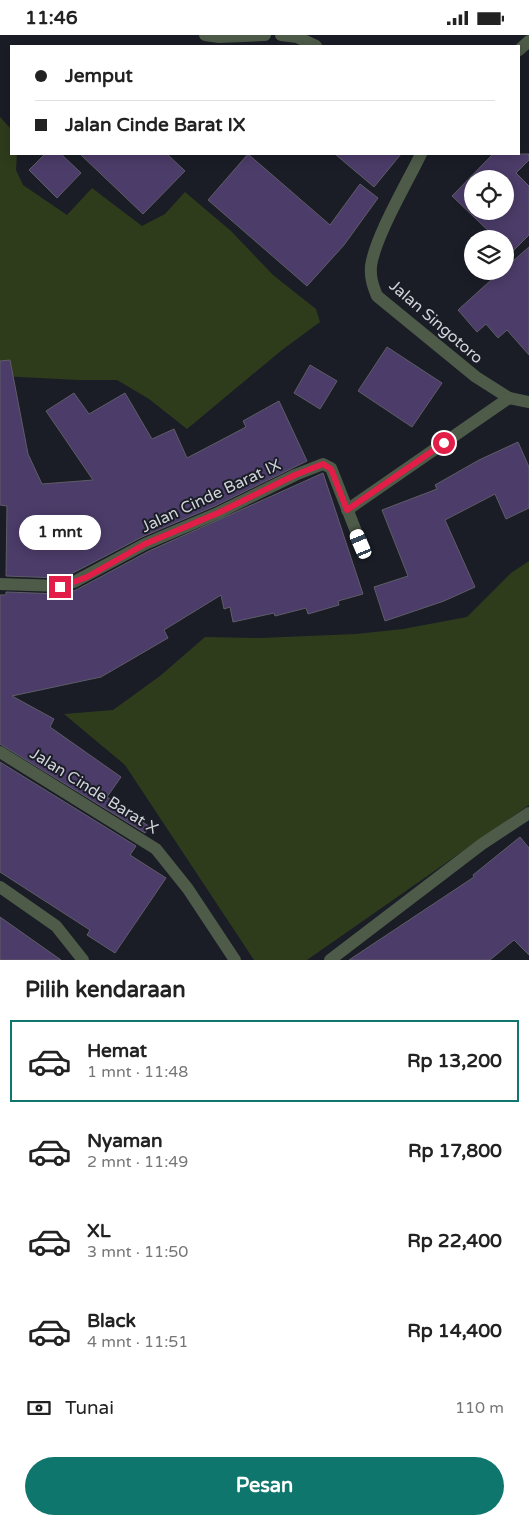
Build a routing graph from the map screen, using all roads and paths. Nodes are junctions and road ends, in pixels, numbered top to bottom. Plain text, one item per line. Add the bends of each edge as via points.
1 (205, 35) edge
2 (265, 35) edge
3 (281, 35) edge
4 (314, 45) edge
5 (421, 155) edge
6 (509, 398) junction
7 (529, 402) edge
8 (347, 510) junction
9 (361, 544) dead end
10 (0, 583) edge
11 (0, 751) edge
12 (529, 813) edge
13 (0, 887) edge
14 (83, 960) edge
15 (235, 960) edge
16 (330, 960) edge

1 - 2 street
3 - 4 street via 297,37
5 - 6 street, Jalan Singotoro via 376,249 371,283 377,296 476,377
6 - 7 street, Jalan Singotoro
6 - 8 street
8 - 9 street, Jalan Cinde Barat IX
8 - 10 street, Jalan Cinde Barat IX via 331,469 323,464 145,544 74,582 60,587
11 - 15 street, Jalan Cinde Barat X via 156,849 188,889
12 - 16 street via 482,844
13 - 14 street via 56,926

